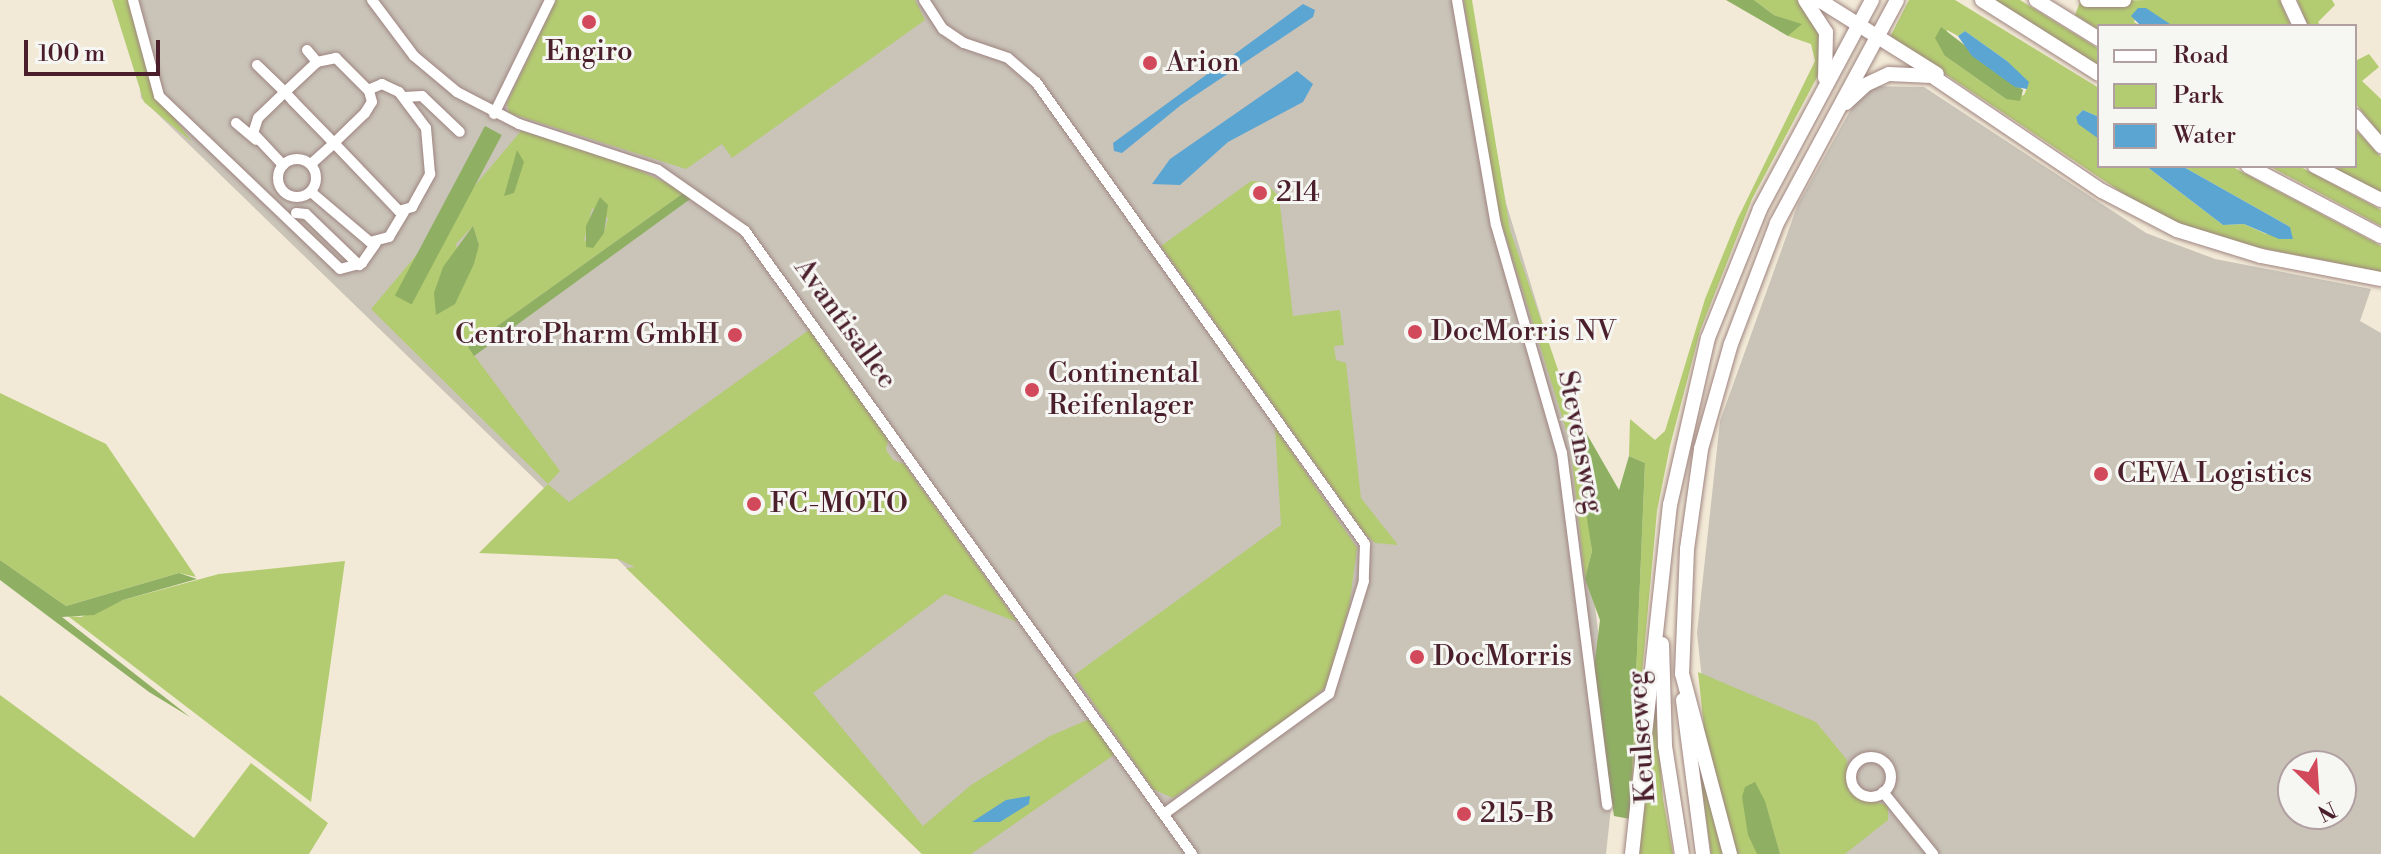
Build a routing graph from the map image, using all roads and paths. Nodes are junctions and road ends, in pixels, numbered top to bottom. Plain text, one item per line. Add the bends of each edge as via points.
1 (133, 0) edge
2 (372, 0) edge
3 (550, 0) edge
4 (924, 0) edge
5 (1457, 0) edge
6 (1805, 0) edge
7 (1819, 0) edge
8 (1872, 0) edge
9 (1897, 0) edge
10 (1982, 0) edge
11 (2036, 0) edge
12 (2087, 0) edge
13 (2124, 0) edge
14 (2288, 0) edge
15 (1859, 22) junction
16 (2299, 24) edge
17 (1879, 33) junction
18 (2097, 38) edge
19 (307, 50) dead end
20 (317, 62) junction
21 (257, 65) dead end
22 (2097, 73) edge
23 (368, 90) junction
24 (1822, 90) junction
25 (285, 92) junction
26 (1957, 93) junction
27 (404, 97) junction
28 (494, 114) junction
29 (1832, 118) junction
30 (2357, 118) edge
31 (460, 132) dead end
32 (334, 143) junction
33 (2381, 146) edge
34 (311, 164) junction
35 (283, 165) junction
36 (2252, 168) edge
37 (2319, 168) edge
38 (311, 192) junction
39 (295, 197) junction
40 (2381, 200) edge
41 (404, 212) junction
42 (292, 216) junction
43 (2381, 236) edge
44 (376, 243) junction
45 (359, 265) junction
46 (2381, 279) edge
47 (1661, 616) junction
48 (1682, 674) junction
49 (1883, 792) dead end
50 (1607, 805) dead end
51 (1164, 814) junction
52 (1192, 854) edge
53 (1632, 854) edge
54 (1682, 854) edge
55 (1703, 854) edge
56 (1730, 854) edge
57 (1933, 854) edge

1 - 42 street via 159,96
2 - 28 street, Avantisallee via 424,66
3 - 28 street
4 - 51 street via 943,29 964,43 1008,58 1036,82 1365,544 1364,581 1329,694
5 - 50 street, Stevensweg via 1493,213 1562,453
6 - 24 highway via 1826,32
7 - 15 highway
8 - 15 highway
9 - 17 highway
10 - 22 highway
11 - 18 highway
12 - 13 highway
14 - 16 highway
15 - 17 highway
15 - 24 highway
17 - 26 highway
17 - 29 highway
19 - 20 street
20 - 23 street via 339,59
20 - 25 street
21 - 25 street
23 - 27 street via 382,84
23 - 32 street via 369,108
24 - 47 highway via 1760,209 1708,338 1670,505
25 - 32 street
25 - 35 street via 244,126
26 - 29 highway via 1932,76 1889,74 1865,85
26 - 46 highway via 2102,191 2177,230 2261,256
27 - 31 street via 422,96
27 - 41 street via 426,128 432,157 420,195
28 - 51 street, Avantisallee via 658,170 745,231
29 - 48 highway via 1777,223 1731,344 1705,435 1687,549
30 - 33 highway
32 - 34 street
32 - 41 street
34 - 35 street via 297,159
34 - 38 street via 317,178
35 - 39 street via 279,186
36 - 43 highway
37 - 40 highway
38 - 39 street
38 - 44 street via 360,237
39 - 42 street
41 - 44 street via 389,237
42 - 45 street via 306,214
42 - 45 street via 340,269
44 - 45 street
47 - 53 highway via 1650,671
47 - 54 highway, Keulseweg via 1665,746
48 - 55 highway, Keulseweg via 1686,748
48 - 56 highway
49 - 57 street
51 - 52 street, Avantisallee

